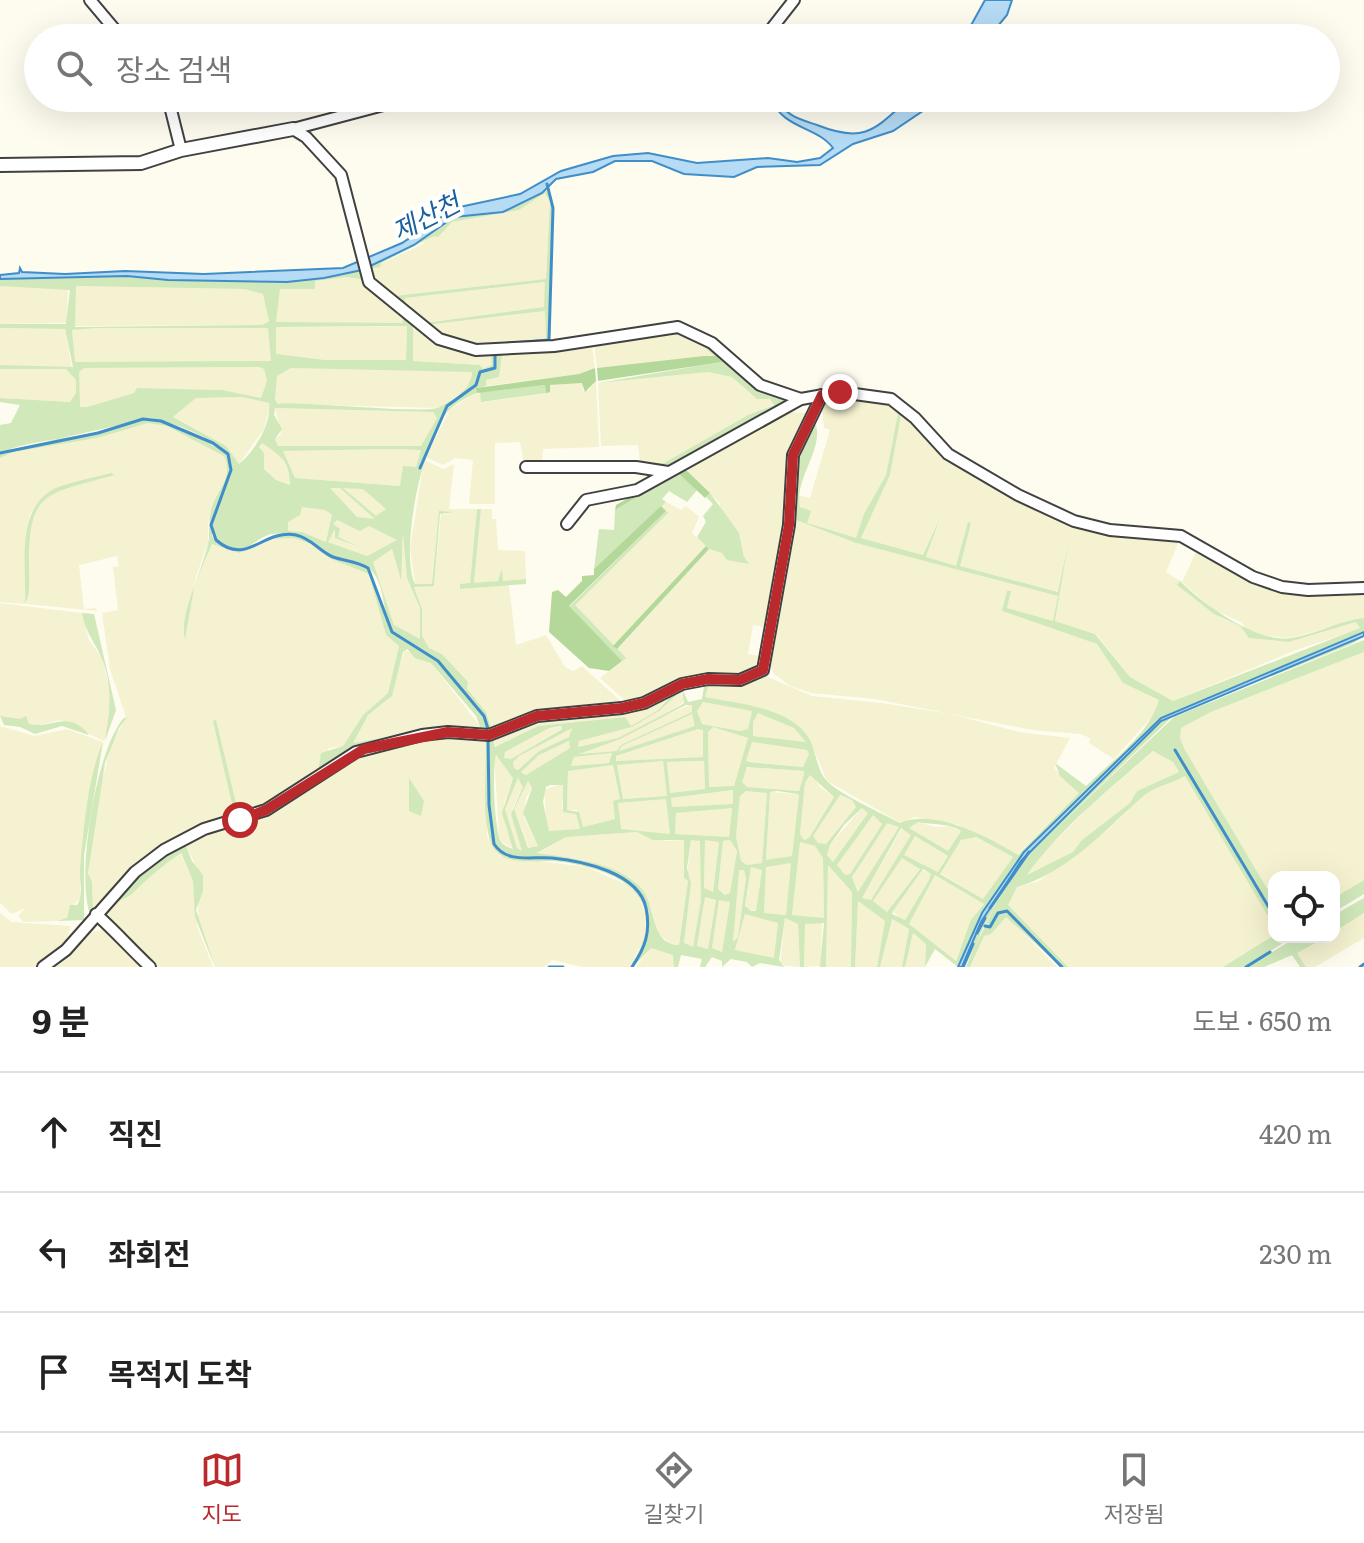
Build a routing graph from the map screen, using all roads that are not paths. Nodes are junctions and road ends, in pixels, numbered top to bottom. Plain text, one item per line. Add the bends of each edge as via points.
1 (90, 0) edge
2 (794, 0) edge
3 (110, 24) edge
4 (775, 24) edge
5 (172, 112) edge
6 (357, 112) edge
7 (293, 129) junction
8 (181, 150) junction
9 (0, 165) edge
10 (822, 395) junction
11 (801, 399) junction
12 (526, 467) dead end
13 (668, 472) junction
14 (567, 524) dead end
15 (1364, 588) edge
16 (96, 914) junction
17 (43, 967) edge
18 (150, 967) edge

1 - 3 street
2 - 4 street
5 - 8 street
6 - 7 street
7 - 8 street
7 - 11 street via 341,175 369,282 439,339 476,350 554,346 685,328 712,343 760,385
8 - 9 street via 126,164
10 - 11 street
10 - 15 street via 840,392 891,399 948,454 1074,521 1181,536 1253,577 1282,587
10 - 16 street via 793,455 789,525 763,670 740,680 682,684 622,708 537,716 489,735 448,732 364,749 266,810 178,842 135,872
11 - 13 street
12 - 13 street
13 - 14 street via 637,490 586,500
16 - 17 street via 66,950
16 - 18 street

